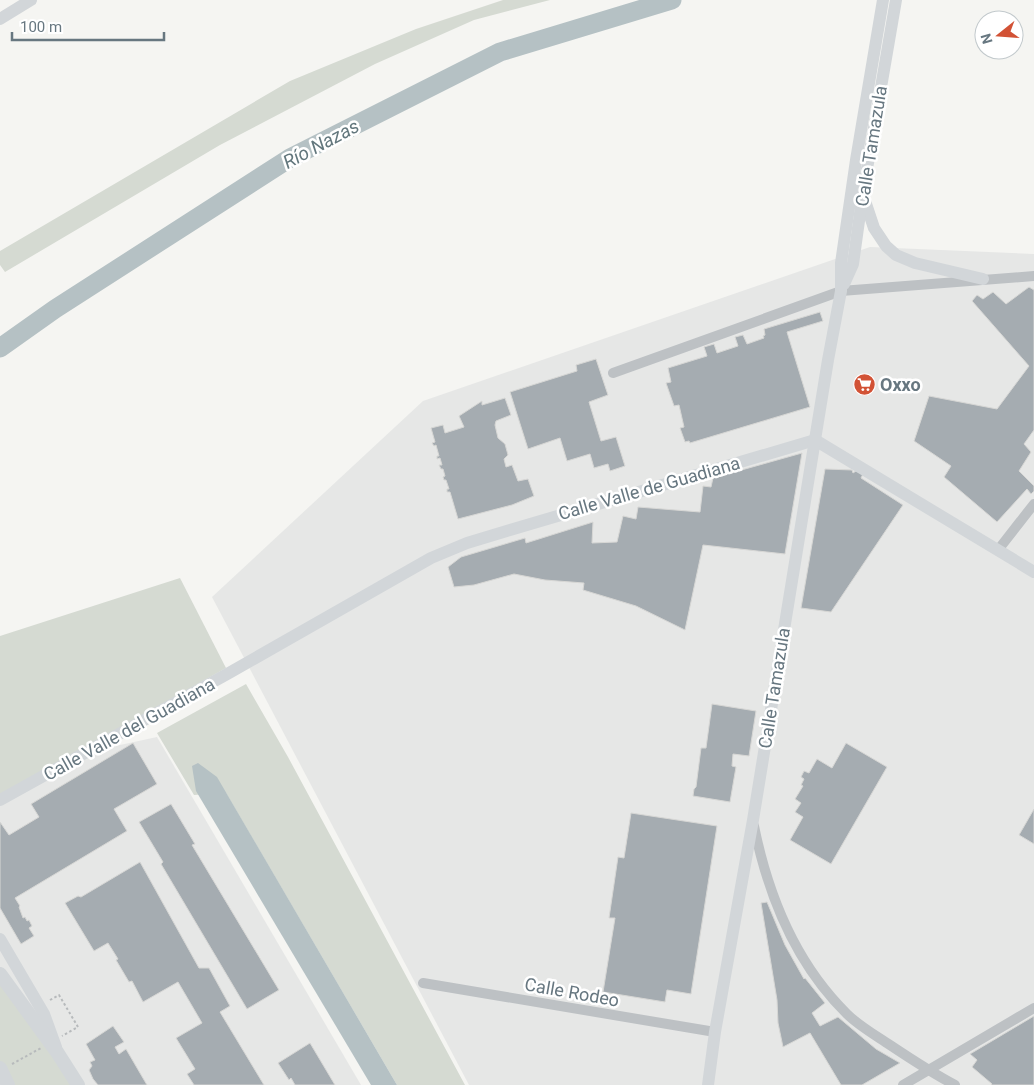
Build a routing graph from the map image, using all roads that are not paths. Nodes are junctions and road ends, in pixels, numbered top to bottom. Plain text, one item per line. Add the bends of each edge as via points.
1 (31, 0) edge
2 (883, 0) edge
3 (896, 0) edge
4 (0, 19) edge
5 (869, 125) junction
6 (863, 192) junction
7 (1034, 276) edge
8 (983, 279) junction
9 (842, 291) junction
10 (612, 373) dead end
11 (815, 440) junction
12 (1034, 504) edge
13 (998, 550) junction
14 (1034, 572) edge
15 (257, 657) joint
16 (0, 800) edge
17 (753, 820) junction
18 (0, 939) edge
19 (0, 974) edge
20 (422, 983) dead end
21 (1034, 1008) edge
22 (715, 1032) junction
23 (57, 1052) junction
24 (0, 1068) edge
25 (927, 1070) junction
26 (8, 1085) edge
27 (78, 1085) edge
28 (708, 1085) edge
29 (904, 1085) edge
30 (954, 1085) edge

1 - 4 main road
2 - 5 main road, Calle Tamazula
3 - 5 main road, Calle Tamazula
5 - 6 main road, Calle Tamazula
5 - 9 main road, Calle Tamazula via 841,263
6 - 8 main road via 874,228 896,254 914,263
6 - 9 main road, Calle Tamazula via 853,264
7 - 8 street
8 - 9 street
9 - 10 street
9 - 11 main road, Calle Tamazula
11 - 13 main road
11 - 15 main road, Calle Valle de Guadiana via 466,543 432,558
11 - 17 main road, Calle Tamazula
12 - 13 street
13 - 14 main road
15 - 16 main road, Calle Valle del Guadiana
17 - 22 main road, Calle Tamazula
17 - 25 street via 760,856 784,924 823,989 867,1030
18 - 23 main road via 44,1014
19 - 23 highway
20 - 22 street, Calle Rodeo
21 - 25 street
22 - 28 main road, Calle Tamazula
23 - 27 highway
24 - 26 highway
25 - 29 street
25 - 30 street

